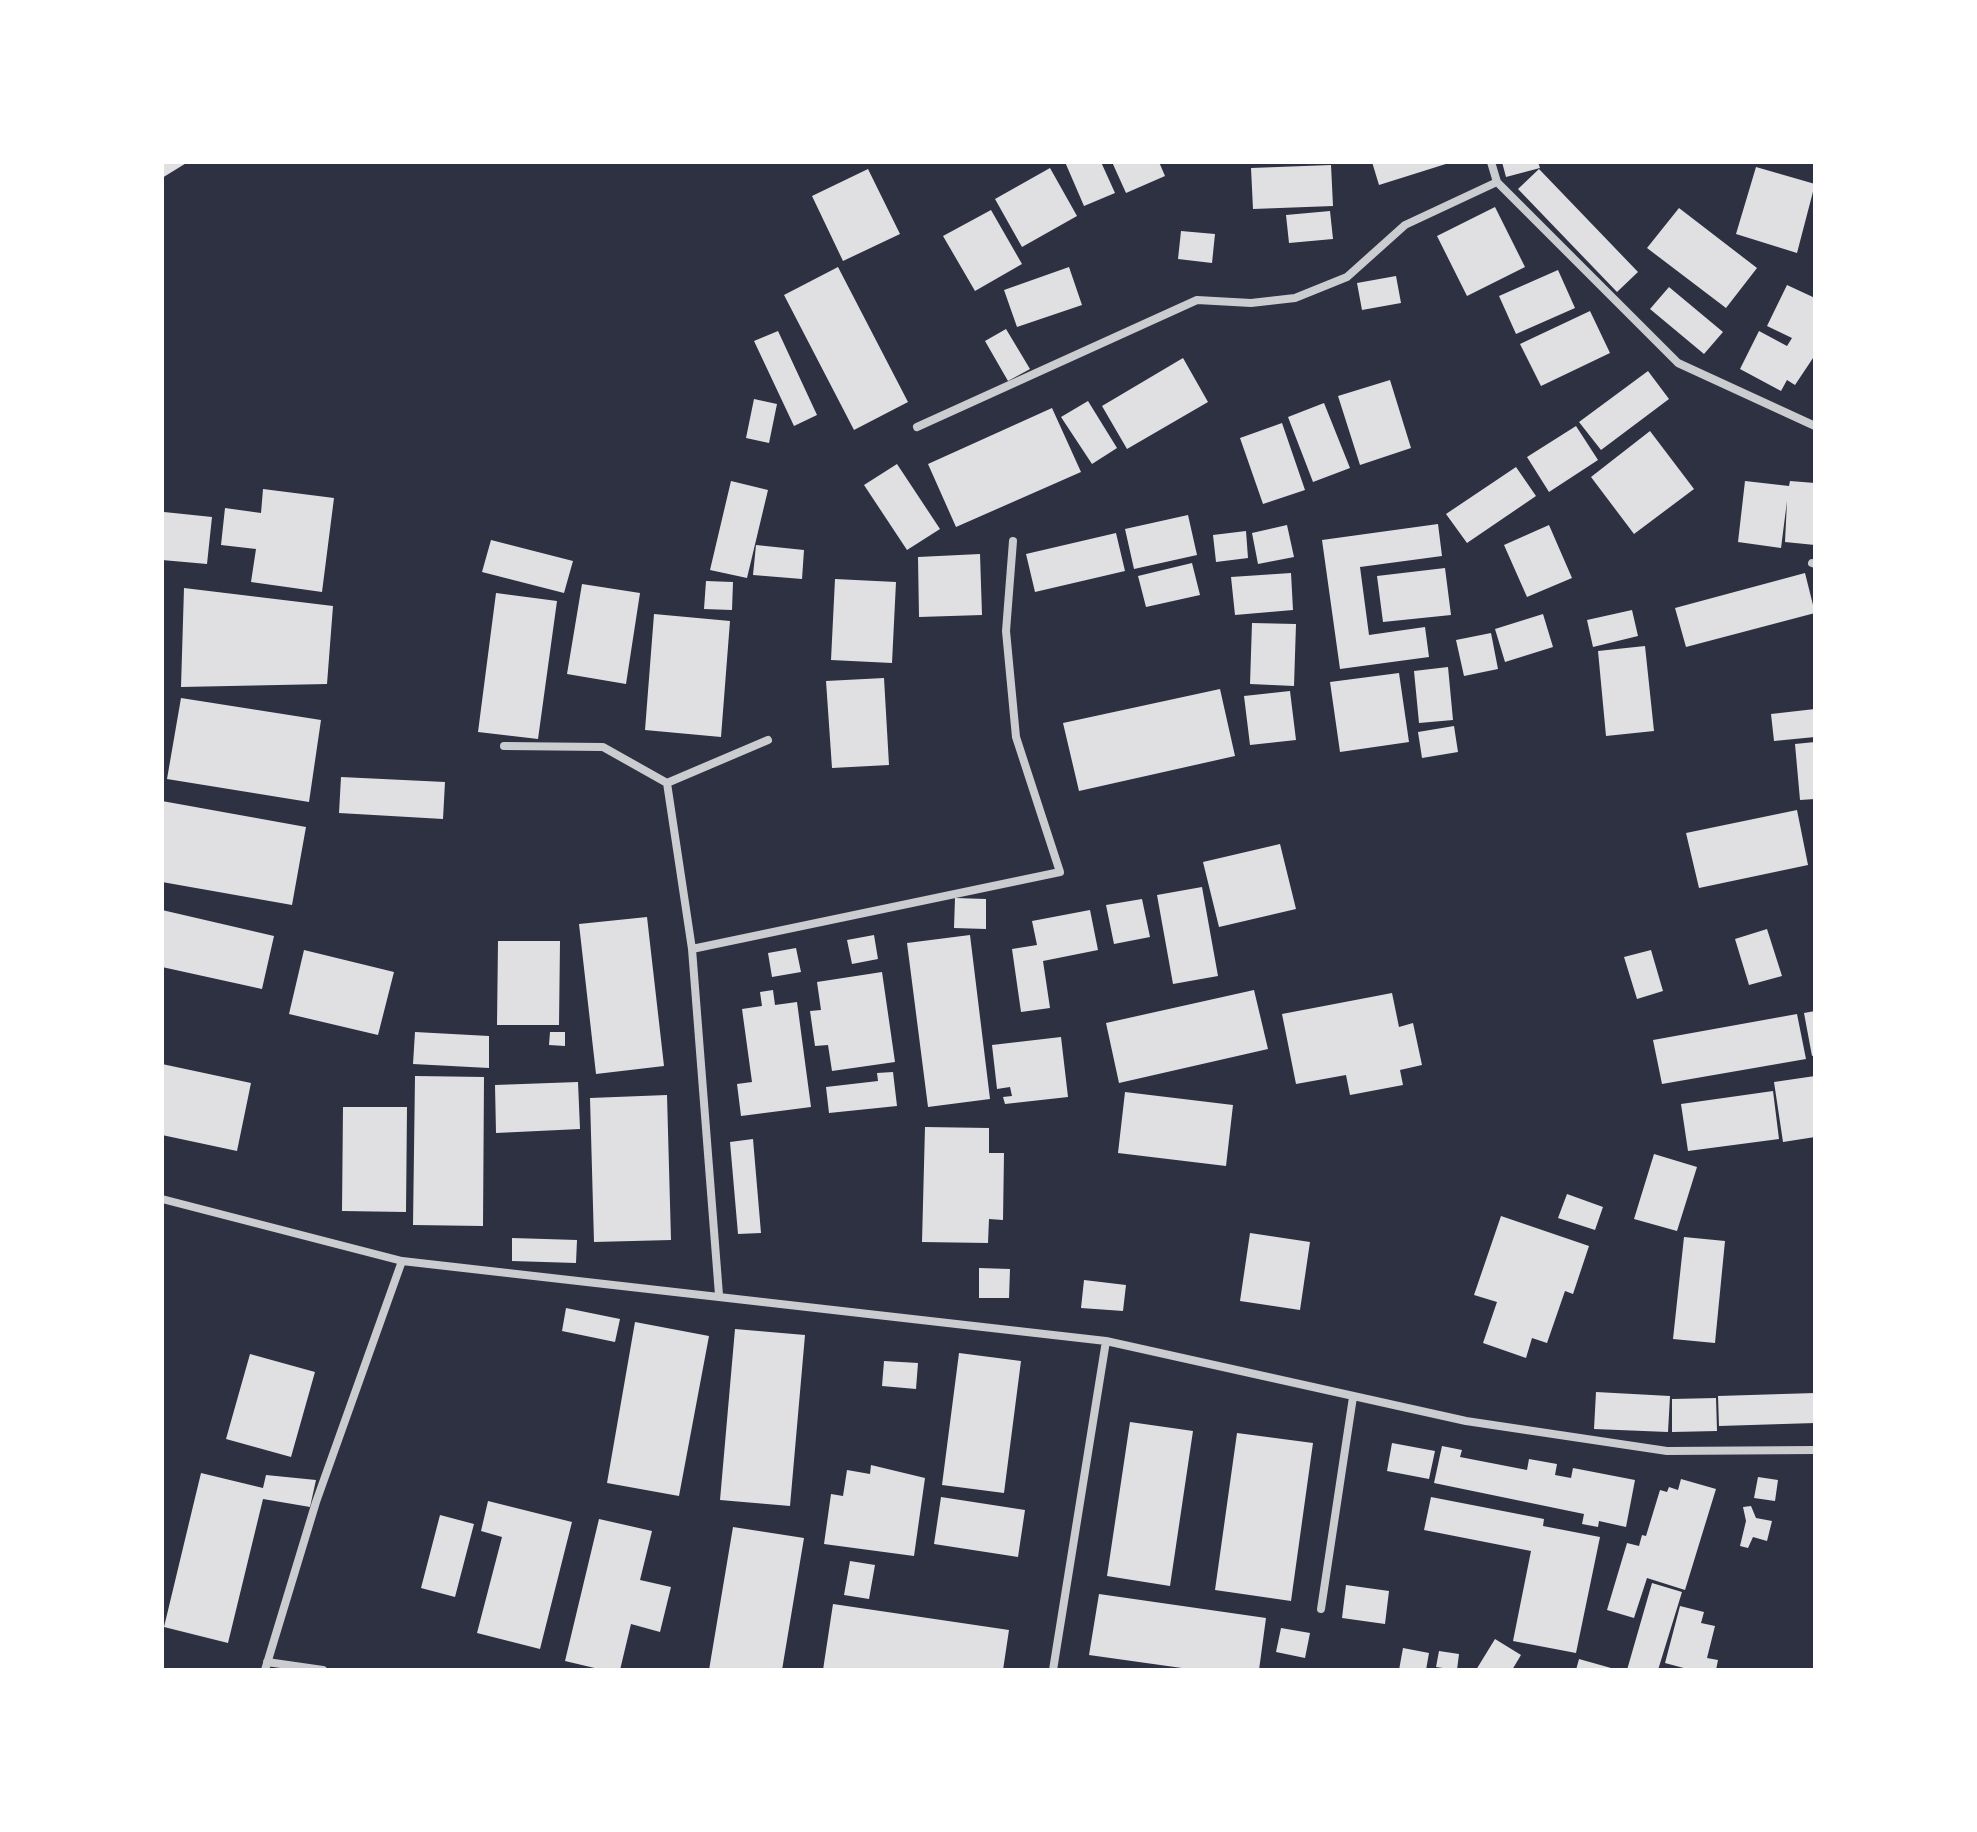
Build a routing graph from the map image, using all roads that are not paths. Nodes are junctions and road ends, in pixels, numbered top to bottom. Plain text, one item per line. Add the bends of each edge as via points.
1 (1491, 162) edge
2 (1497, 182) junction
3 (1815, 426) edge
4 (917, 427) dead end
5 (1013, 541) dead end
6 (768, 740) dead end
7 (504, 746) dead end
8 (667, 783) junction
9 (692, 949) junction
10 (162, 1199) edge
11 (402, 1261) junction
12 (719, 1295) junction
13 (1106, 1341) junction
14 (1353, 1397) junction
15 (1815, 1450) edge
16 (1321, 1609) dead end
17 (266, 1666) edge
18 (323, 1670) edge
19 (1053, 1670) edge

1 - 2 street
2 - 3 street via 1678,363
2 - 4 street via 1405,225 1347,277 1295,298 1251,303 1197,300
5 - 9 street via 1006,631 1016,737 1060,872
6 - 8 street
7 - 8 street via 603,747
8 - 9 street
9 - 12 street
10 - 11 street
11 - 12 street
11 - 17 street via 316,1502
12 - 13 street
13 - 14 street
13 - 19 street
14 - 15 street via 1466,1421 1667,1451
14 - 16 street
17 - 18 street

